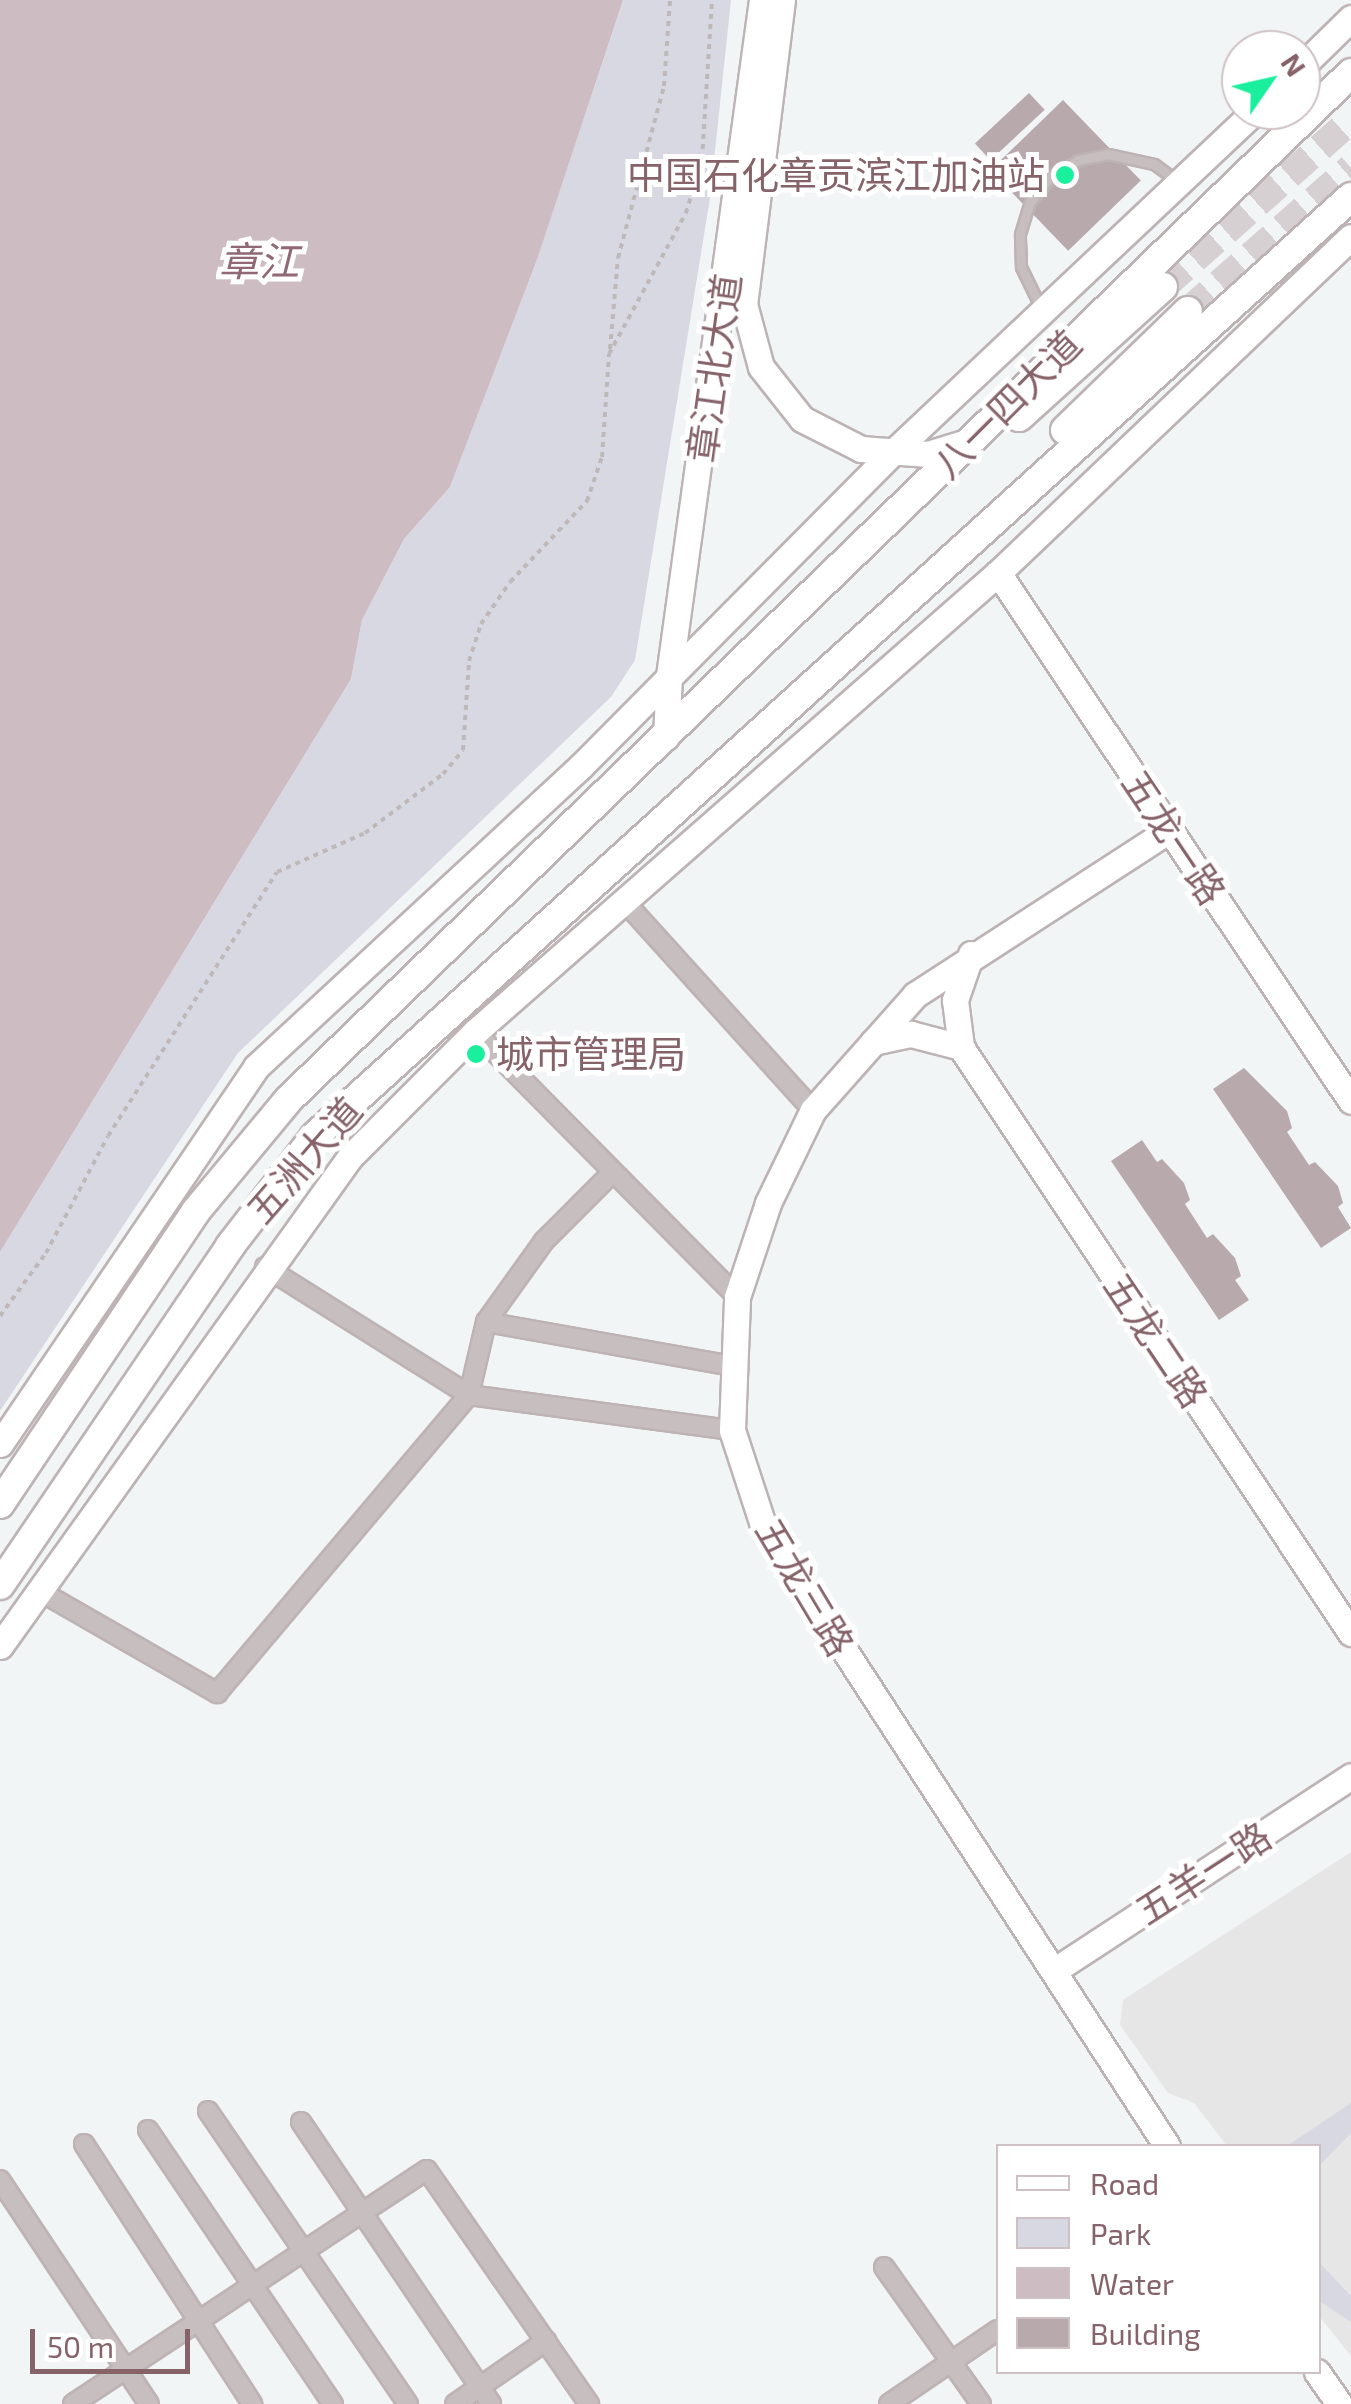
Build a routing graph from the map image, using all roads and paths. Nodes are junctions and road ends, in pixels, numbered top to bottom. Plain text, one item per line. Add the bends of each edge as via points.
1 (670, 0) edge
2 (712, 0) edge
3 (762, 0) edge
4 (782, 0) edge
5 (1351, 18) edge
6 (1351, 45) edge
7 (1321, 47) edge
8 (1321, 64) edge
9 (1351, 73) edge
10 (1235, 130) edge
11 (1179, 183) junction
12 (1351, 197) edge
13 (1351, 237) edge
14 (1163, 287) tunnel mouth
15 (1043, 310) junction
16 (1188, 311) tunnel mouth
17 (609, 354) junction
18 (970, 441) junction
19 (890, 454) junction
20 (998, 573) junction
21 (669, 676) junction
22 (666, 737) junction
23 (682, 798) junction
24 (1169, 830) junction
25 (622, 900) junction
26 (971, 954) junction
27 (475, 1032) junction
28 (869, 1044) junction
29 (961, 1047) junction
30 (1351, 1101) edge
31 (813, 1110) junction
32 (612, 1174) junction
33 (266, 1267) junction
34 (737, 1297) junction
35 (0, 1316) edge
36 (486, 1322) junction
37 (734, 1366) junction
38 (469, 1395) junction
39 (732, 1430) junction
40 (0, 1444) edge
41 (0, 1504) edge
42 (0, 1585) edge
43 (38, 1590) junction
44 (1351, 1632) edge
45 (0, 1646) edge
46 (1351, 1776) edge
47 (1055, 1970) junction
48 (208, 2111) dead end
49 (301, 2122) dead end
50 (148, 2130) dead end
51 (84, 2144) dead end
52 (1166, 2144) edge
53 (0, 2180) edge
54 (8, 2207) edge
55 (362, 2213) junction
56 (304, 2252) junction
57 (884, 2267) dead end
58 (252, 2285) junction
59 (199, 2321) junction
60 (996, 2331) edge
61 (546, 2341) junction
62 (951, 2362) junction
63 (126, 2369) junction
64 (1318, 2374) edge
65 (480, 2387) junction
66 (73, 2404) edge
67 (149, 2404) edge
68 (252, 2404) edge
69 (333, 2404) edge
70 (408, 2404) edge
71 (455, 2404) edge
72 (491, 2404) edge
73 (589, 2404) edge
74 (889, 2404) edge
75 (980, 2404) edge
76 (1339, 2404) edge

1 - 17 path via 664,86 618,258
2 - 17 path via 697,177 686,213
3 - 21 street, 章江北大道
4 - 19 street, 章江北大道 via 744,304 757,357 786,404 840,442
5 - 7 street
6 - 8 street
9 - 18 main road, 八一四大道
10 - 11 street
11 - 15 street
11 - 15 lane via 1154,164 1108,154 1078,160 1050,177 1030,202 1020,234 1021,267
12 - 23 main road, 八一四大道
13 - 20 street
14 - 22 main road
15 - 19 street
16 - 23 main road
17 - 35 path via 602,457 587,501 510,582 481,624 469,662 463,750 443,774 365,833 278,872 108,1136 46,1253
18 - 19 street via 928,454
18 - 22 main road, 八一四大道
19 - 21 street
20 - 24 street, 五龙一路
20 - 25 street
21 - 22 street, 章江北大道
21 - 40 street via 256,1067
22 - 41 main road, 五洲大道 via 288,1100 196,1211
23 - 42 main road, 五洲大道 via 315,1136 230,1246
24 - 26 street, 五龙三路
24 - 30 street, 五龙一路
25 - 27 street
25 - 31 street
26 - 28 street, 五龙三路 via 915,996
26 - 29 street via 955,1000
27 - 32 street
27 - 33 street via 350,1157
28 - 29 street via 912,1034
28 - 31 street, 五龙三路
29 - 44 street, 五龙二路
31 - 34 street, 五龙三路 via 768,1203
32 - 34 street
32 - 36 street via 544,1240
33 - 38 street
33 - 43 street
34 - 37 street, 五龙三路
36 - 37 street
36 - 38 street
37 - 39 street, 五龙三路
38 - 39 street
38 - 43 street via 217,1693
39 - 47 street, 五龙三路 via 763,1525
43 - 45 street
46 - 47 street, 五羊一路
47 - 52 street, 五龙三路
48 - 56 street
49 - 55 street
50 - 58 street
51 - 59 street
53 - 54 street
54 - 63 street
55 - 56 street
55 - 61 street via 427,2170
55 - 65 street
56 - 58 street
56 - 70 street
57 - 62 street
58 - 59 street
58 - 69 street
59 - 63 street
59 - 68 street
60 - 62 street
61 - 65 street
61 - 73 street
62 - 74 street
62 - 75 street
63 - 66 street
63 - 67 street
64 - 76 street
65 - 71 street
65 - 72 street

